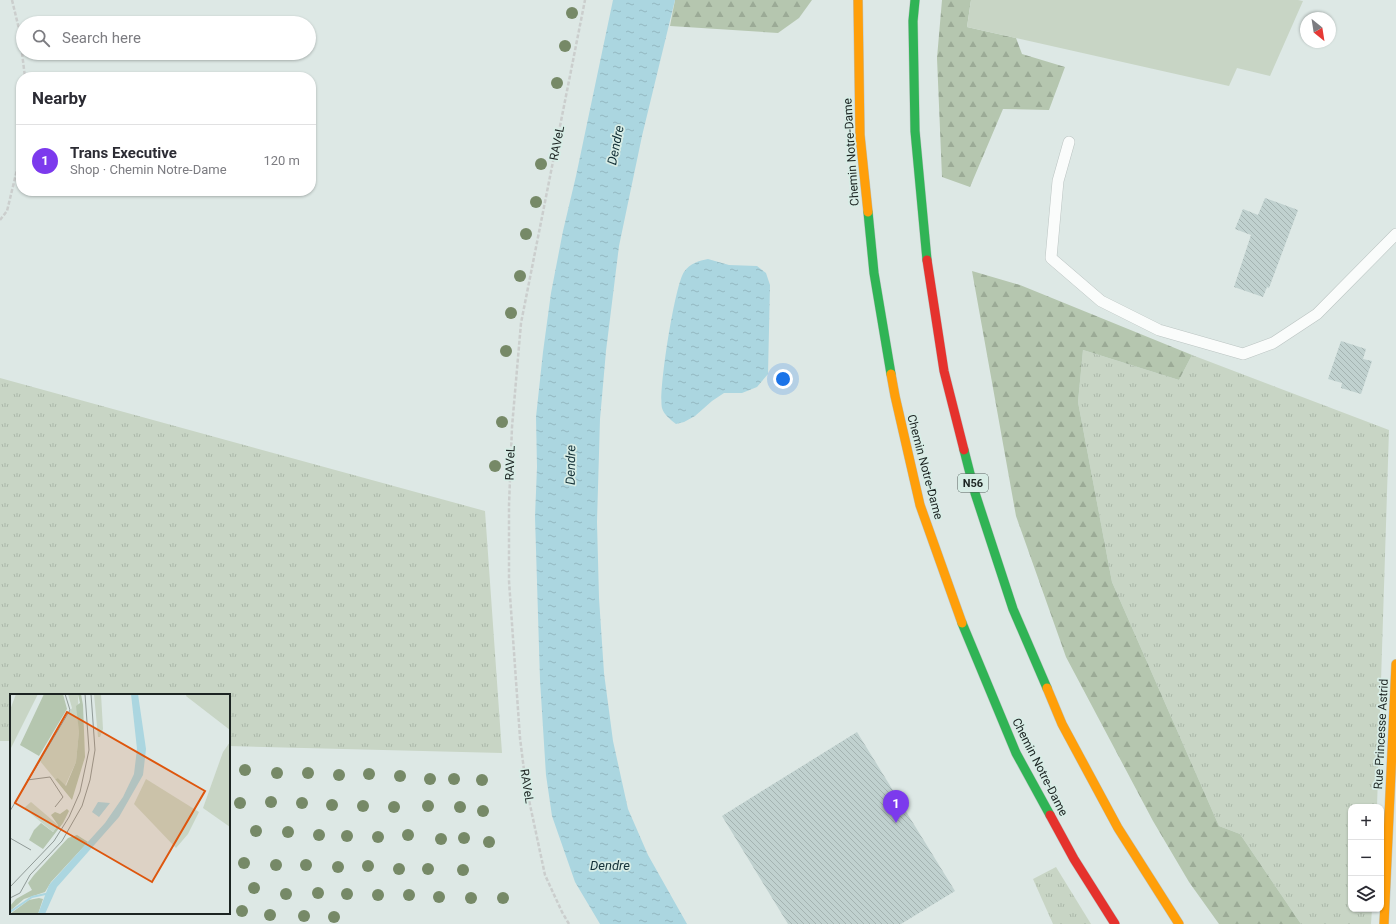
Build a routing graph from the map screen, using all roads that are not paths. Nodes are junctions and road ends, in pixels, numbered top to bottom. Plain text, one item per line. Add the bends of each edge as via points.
1 (858, 0) edge
2 (915, 0) edge
3 (1070, 142) dead end
4 (1396, 234) edge
5 (1396, 664) edge
6 (1115, 924) edge
7 (1179, 924) edge
8 (1384, 924) edge

1 - 6 main road, Chemin Notre-Dame via 860,135 874,273 895,396 920,506 965,630 1016,753 1074,859
2 - 7 main road, N56 via 915,131 926,254 944,371 975,493 1013,608 1062,724 1118,828
3 - 4 lane via 1058,181 1051,258 1100,301 1159,330 1243,354 1273,343 1317,314
5 - 8 main road, Rue Princesse Astrid

